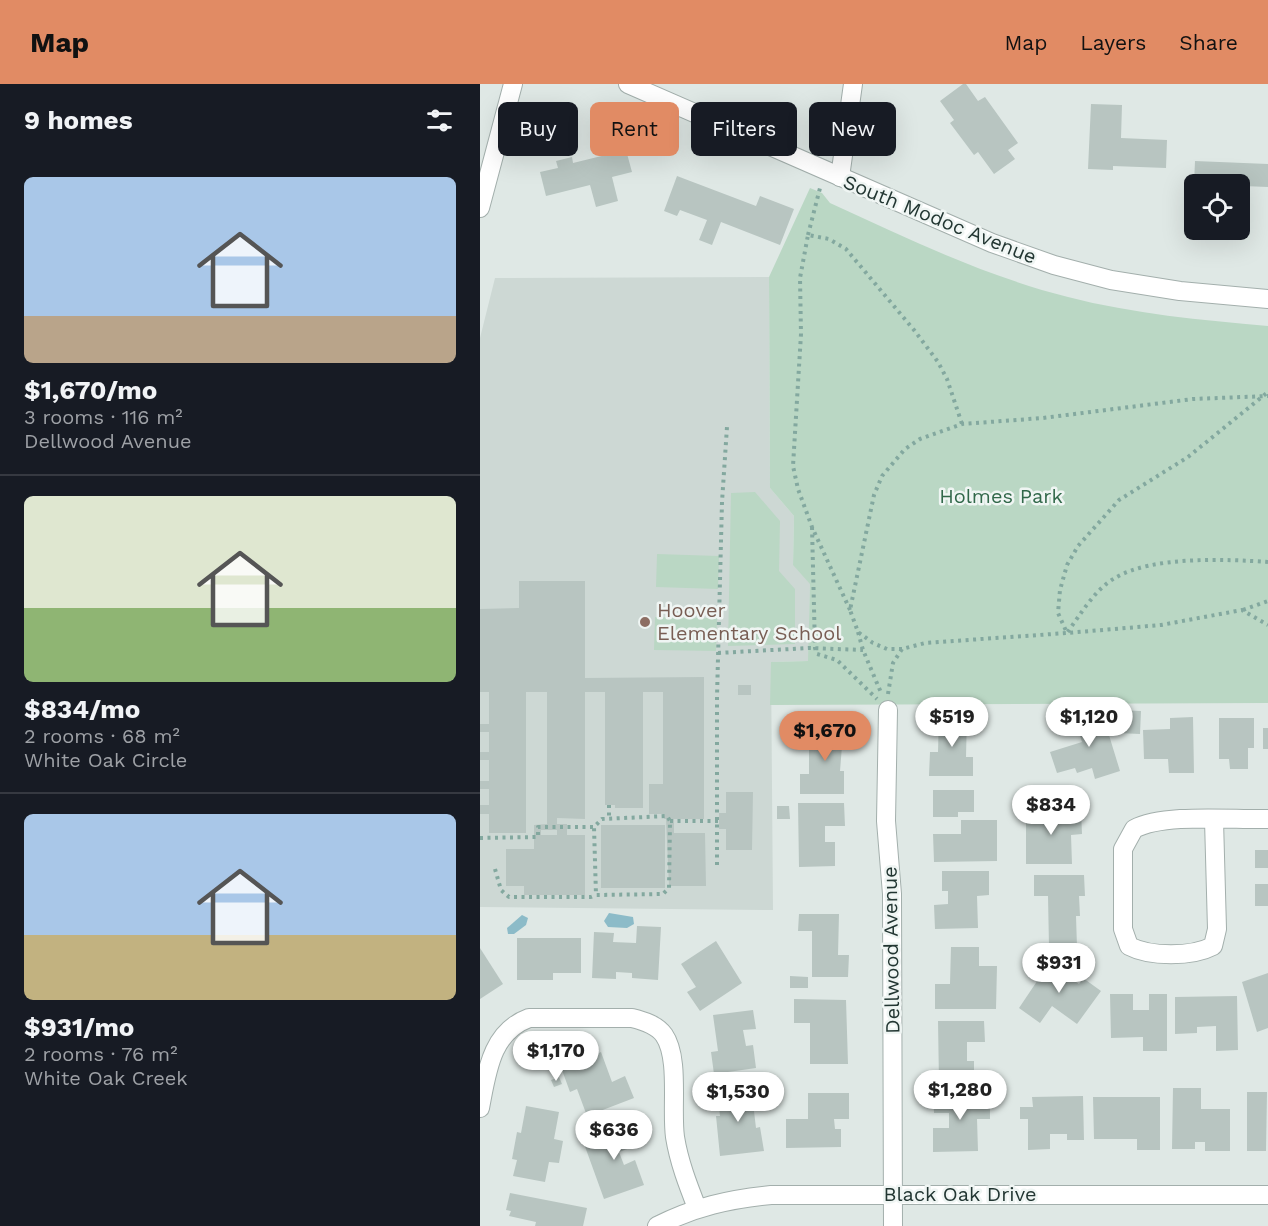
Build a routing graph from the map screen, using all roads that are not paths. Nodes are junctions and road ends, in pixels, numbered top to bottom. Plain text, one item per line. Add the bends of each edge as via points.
1 (513, 84) edge
2 (628, 84) edge
3 (853, 84) edge
4 (840, 177) junction
5 (480, 208) edge
6 (1268, 299) edge
7 (888, 710) road end
8 (1268, 819) edge
9 (1214, 820) junction
10 (480, 1108) edge
11 (893, 1194) junction
12 (1268, 1195) edge
13 (697, 1208) junction
14 (657, 1226) edge
15 (893, 1226) edge

1 - 5 street
2 - 4 street, South Modoc Avenue
3 - 4 street
4 - 6 street, South Modoc Avenue via 992,243 1054,265 1146,286
7 - 11 street, Dellwood Avenue via 886,821 892,894
8 - 9 street
9 - 9 street via 1217,929 1213,946 1194,952 1147,952 1129,946 1123,929 1123,849 1128,837 1134,829 1156,821
10 - 13 street via 498,1041 517,1023 529,1018 632,1018 645,1022 663,1034 669,1044 675,1137
11 - 12 street, Black Oak Drive
11 - 13 street, Black Oak Drive via 771,1195
11 - 15 street, Dellwood Avenue
13 - 14 street, Black Oak Drive

